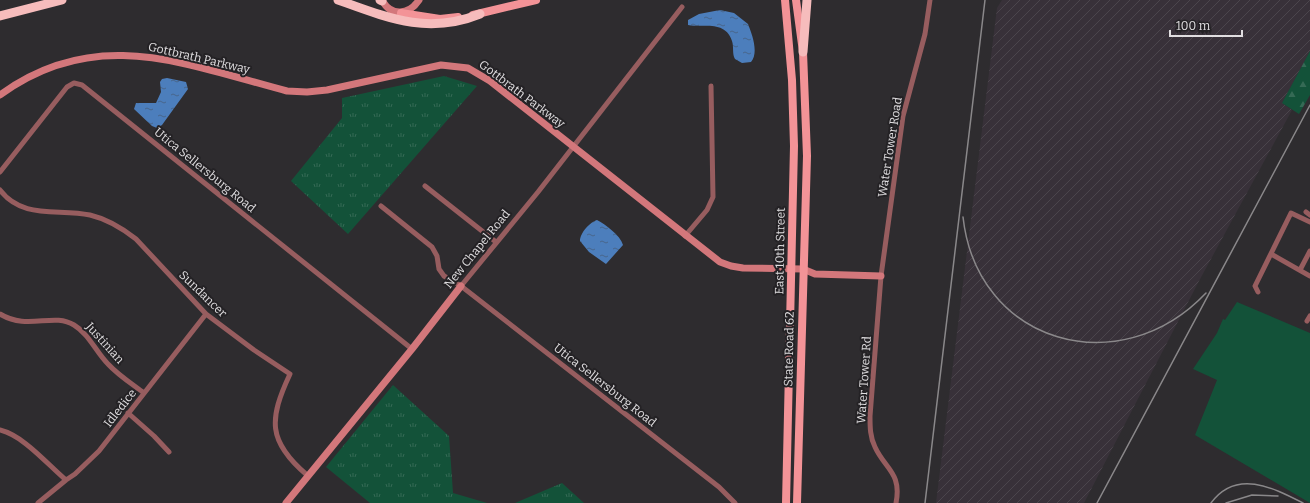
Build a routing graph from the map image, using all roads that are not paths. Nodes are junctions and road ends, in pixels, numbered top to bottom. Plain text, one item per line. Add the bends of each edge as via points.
1 (62, 0) edge
2 (70, 0) edge
3 (338, 0) edge
4 (381, 0) edge
5 (419, 0) edge
6 (536, 0) edge
7 (782, 0) edge
8 (785, 0) edge
9 (796, 0) edge
10 (807, 0) edge
11 (930, 0) edge
12 (42, 5) junction
13 (682, 7) dead end
14 (401, 13) junction
15 (480, 14) junction
16 (787, 14) junction
17 (0, 16) edge
18 (803, 52) junction
19 (711, 86) dead end
20 (0, 95) edge
21 (573, 148) junction
22 (0, 172) edge
23 (425, 186) dead end
24 (0, 190) edge
25 (382, 206) dead end
26 (1310, 222) edge
27 (685, 236) junction
28 (496, 242) junction
29 (1310, 251) edge
30 (1271, 254) junction
31 (791, 269) junction
32 (804, 269) junction
33 (1300, 270) junction
34 (881, 276) junction
35 (1310, 276) edge
36 (460, 286) junction
37 (1258, 292) dead end
38 (879, 299) joint
39 (0, 314) edge
40 (206, 314) junction
41 (1310, 316) edge
42 (1307, 321) dead end
43 (412, 349) junction
44 (144, 393) junction
45 (128, 413) junction
46 (0, 430) edge
47 (169, 452) dead end
48 (307, 475) junction
49 (66, 480) junction
50 (38, 503) edge
51 (286, 503) edge
52 (735, 503) edge
53 (786, 503) edge
54 (797, 503) edge
55 (896, 503) edge

1 - 12 highway
2 - 12 highway
3 - 15 highway via 394,20 418,24 466,20
4 - 14 street via 390,10
5 - 14 street via 413,8
6 - 15 main road
7 - 16 main road
8 - 16 main road, East 10th Street
9 - 18 main road
10 - 18 highway
11 - 34 street, Water Tower Road via 925,34 903,116
12 - 17 highway
13 - 21 street, New Chapel Road
14 - 15 main road via 440,19
16 - 31 main road, East 10th Street via 794,146
18 - 32 main road, State Road 62 via 807,156
19 - 27 street via 713,197 707,210
20 - 21 street, Gottbrath Parkway via 48,69 111,55 159,58 287,91 307,92 434,67 457,65 468,68 490,81
21 - 27 street, Gottbrath Parkway
21 - 28 street, New Chapel Road
22 - 43 street, Utica Sellersburg Road via 67,87 74,83 82,85
23 - 28 street
24 - 40 street, Sundancer via 6,198 25,209 76,213 100,218 113,224 136,239
25 - 36 street, Utica Sellersburg Road via 432,247 438,256 441,273
26 - 30 street via 1291,213
27 - 31 street, Gottbrath Parkway via 730,266
28 - 36 street, New Chapel Road
29 - 33 street
30 - 33 street
30 - 37 street via 1255,286
31 - 32 street, Gottbrath Parkway
31 - 53 main road, East 10th Street
32 - 34 street, Gottbrath Parkway via 815,274
32 - 54 main road, State Road 62
33 - 35 street
34 - 38 street, Water Tower Road
36 - 43 street, New Chapel Road
36 - 52 street, Utica Sellersburg Road via 719,487
38 - 55 street, Water Tower Rd via 870,428 875,448 896,482
39 - 44 street, Justinian via 25,323 56,320 74,324 108,364
40 - 44 street, Idledice
40 - 48 street, Sundancer via 290,374 276,407 276,432 287,455
41 - 42 street
43 - 48 street, New Chapel Road
44 - 45 street, Idledice
45 - 47 street
45 - 49 street, Idledice via 99,451
46 - 49 street via 8,432 28,445
48 - 51 street, New Chapel Road
49 - 50 street, Idledice

